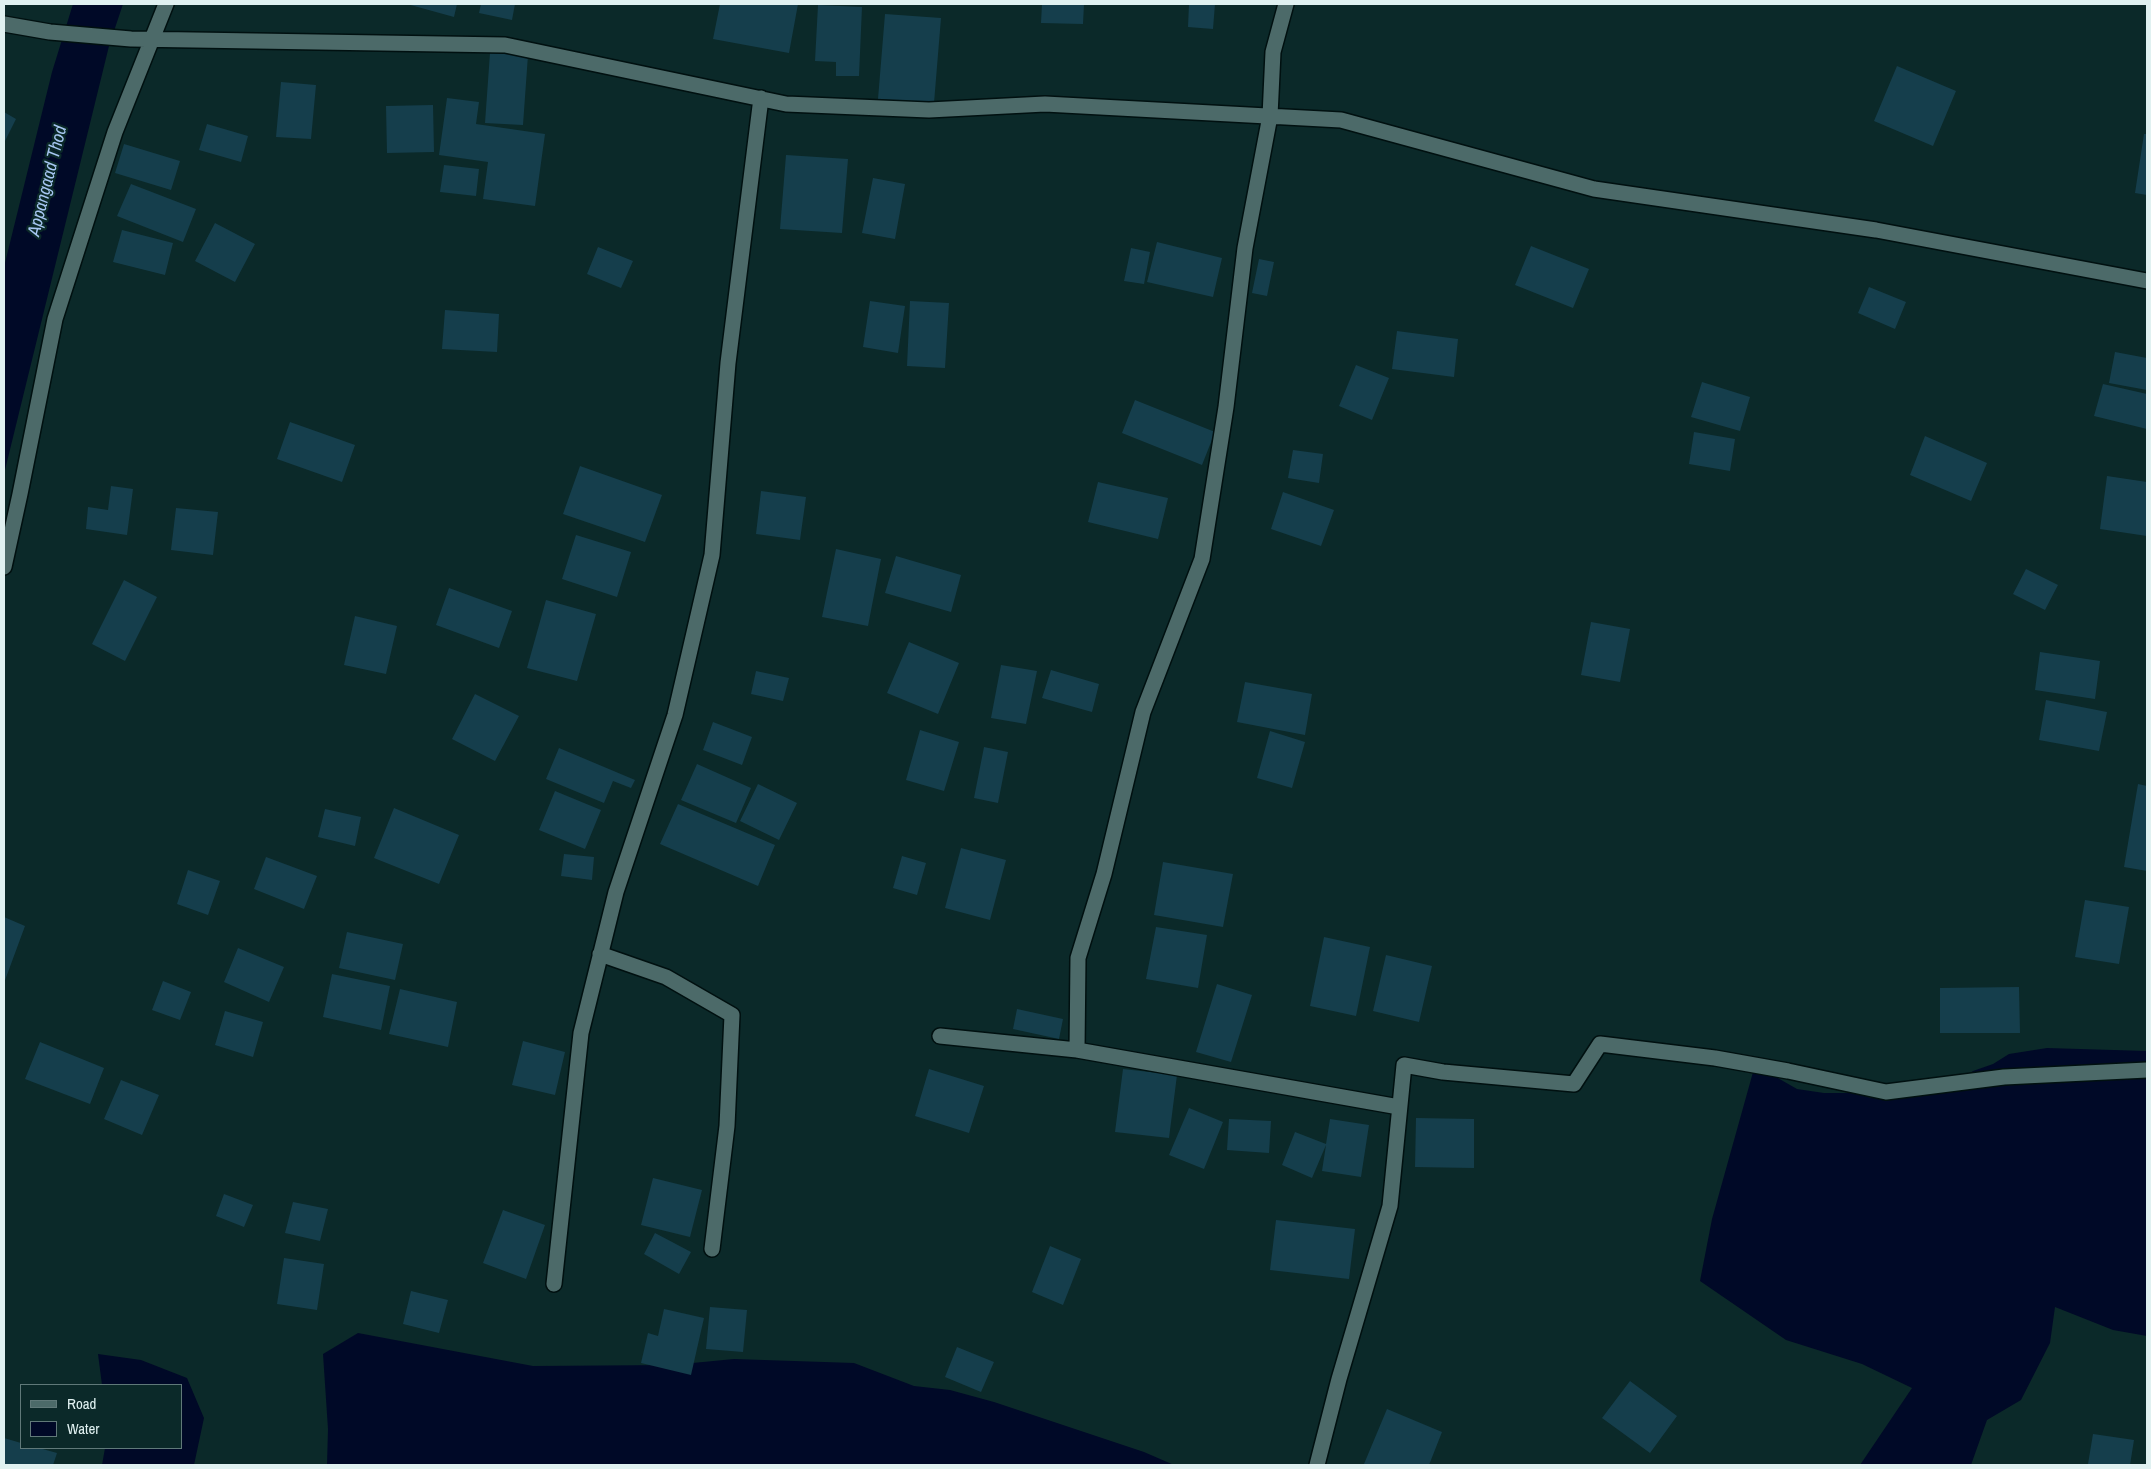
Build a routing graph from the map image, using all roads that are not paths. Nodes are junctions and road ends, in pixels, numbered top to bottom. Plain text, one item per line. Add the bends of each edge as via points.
1 (166, 4) edge
2 (1286, 4) edge
3 (4, 24) edge
4 (151, 40) junction
5 (761, 98) junction
6 (1270, 116) junction
7 (2147, 281) edge
8 (4, 567) edge
9 (600, 954) junction
10 (940, 1036) dead end
11 (1077, 1050) junction
12 (2147, 1070) edge
13 (1399, 1107) junction
14 (712, 1249) dead end
15 (554, 1284) dead end
16 (1317, 1465) edge

1 - 4 street
2 - 6 street via 1273,52
3 - 4 street via 50,32
4 - 5 street via 505,45
4 - 8 street via 115,132 55,319
5 - 6 street via 786,104 929,110 1045,104
5 - 9 street via 728,363 712,555 675,715 616,892
6 - 7 street via 1341,120 1594,189 1876,230
6 - 11 street via 1245,248 1226,407 1202,559 1143,712 1104,874 1078,958
9 - 14 street via 666,977 732,1015 727,1126
9 - 15 street via 581,1033
10 - 11 street
11 - 13 street
12 - 13 street via 2004,1077 1886,1092 1715,1058 1600,1044 1574,1084 1443,1072 1404,1065
13 - 16 street via 1390,1206

